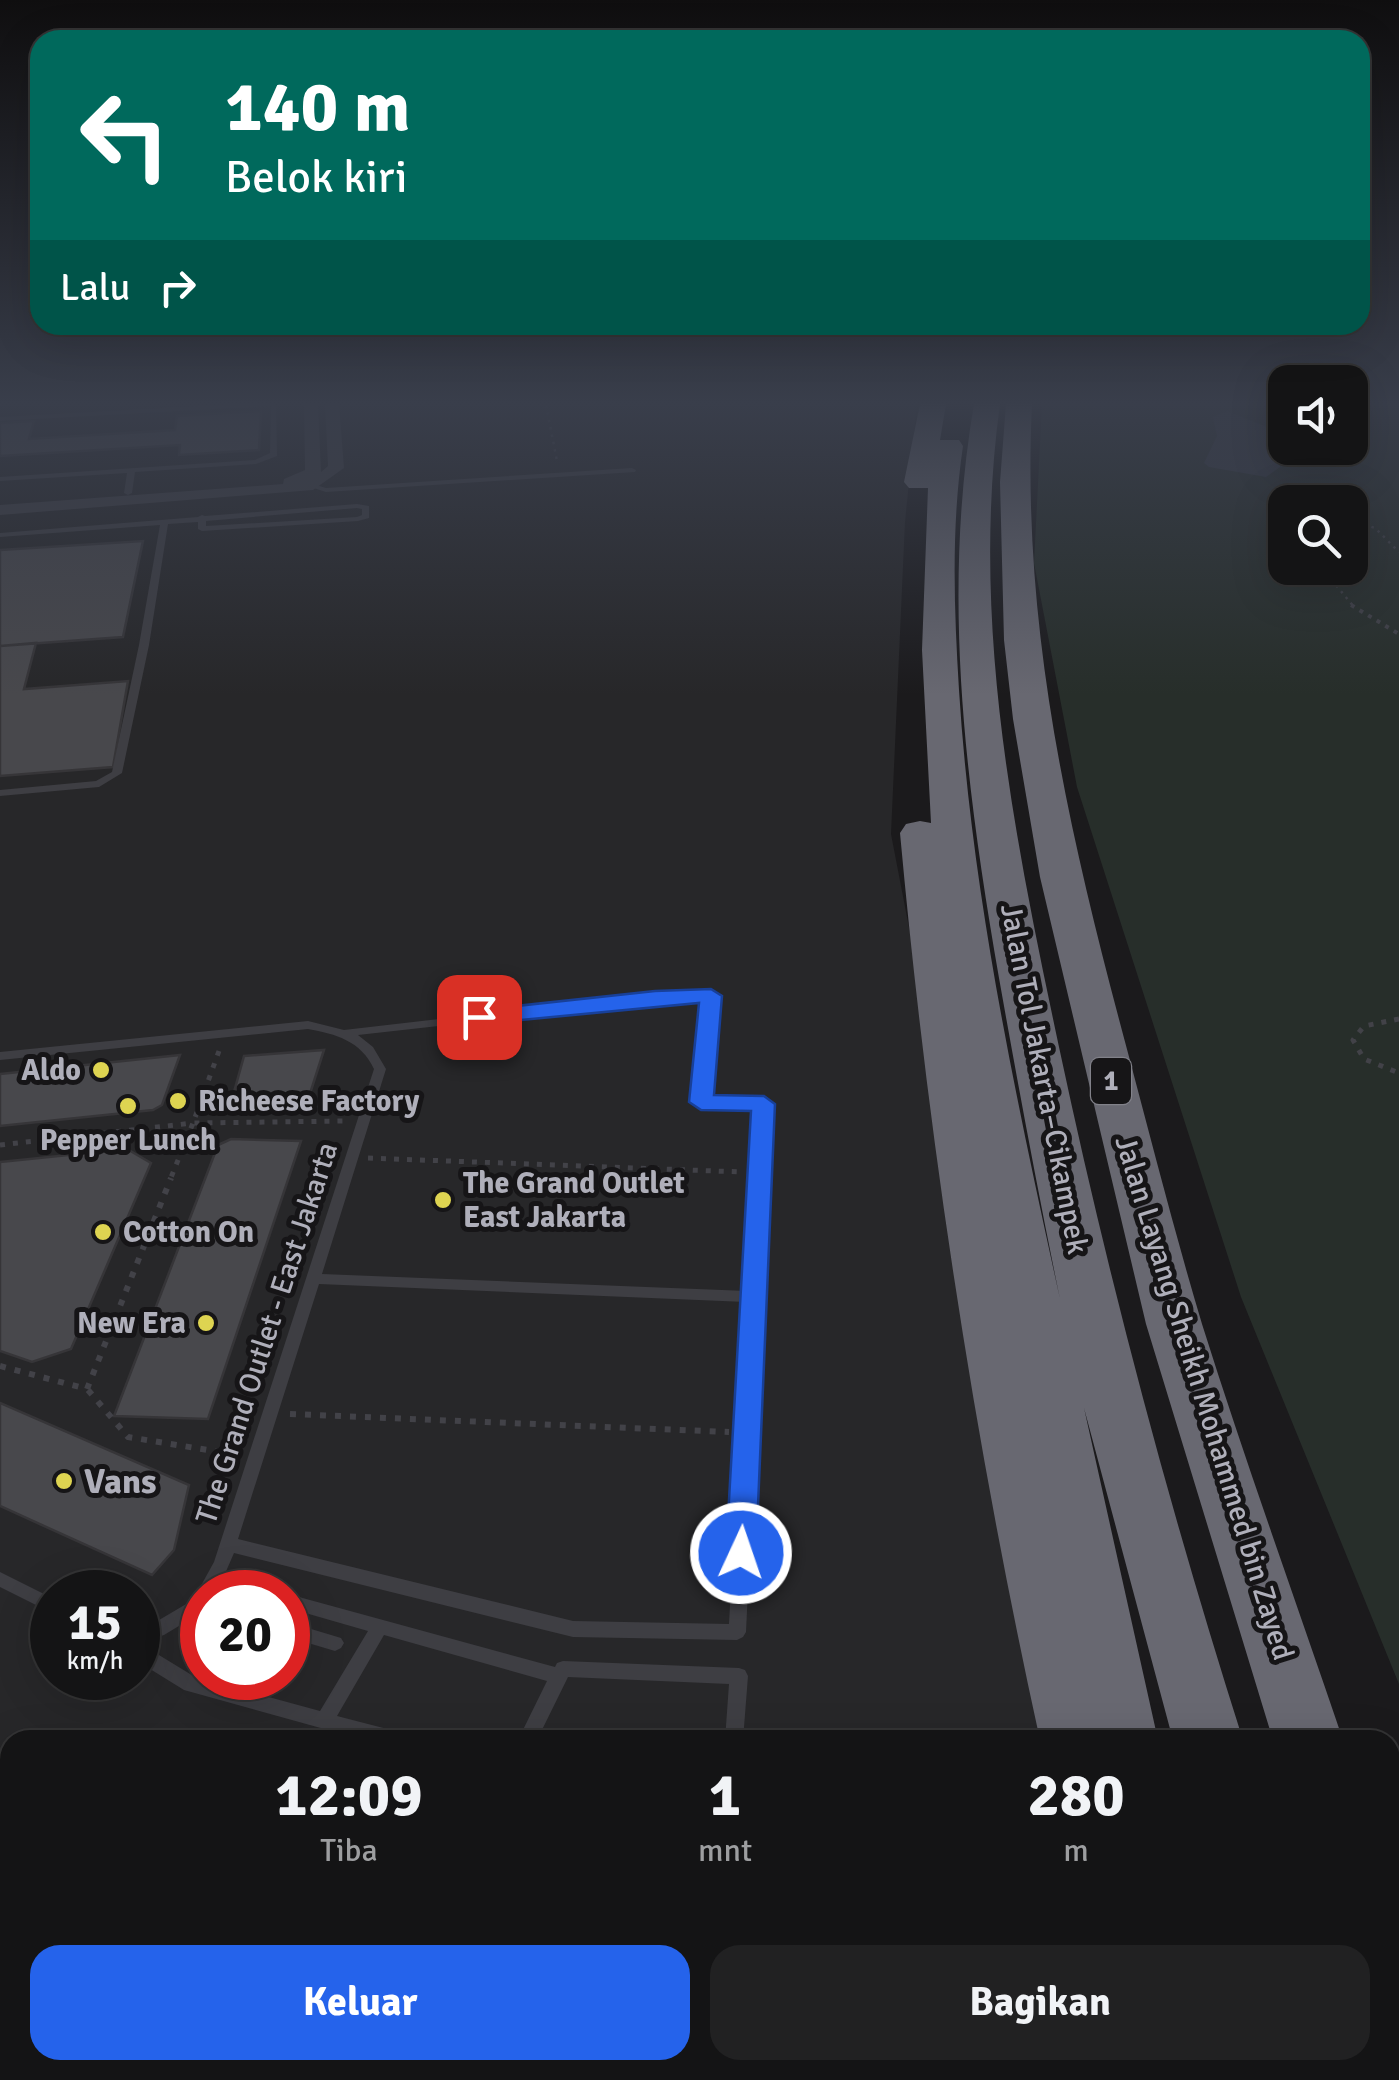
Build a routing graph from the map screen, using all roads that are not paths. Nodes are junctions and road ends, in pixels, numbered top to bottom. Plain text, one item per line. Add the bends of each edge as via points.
1 (104, 501) edge
2 (917, 501) edge
3 (942, 501) edge
4 (974, 501) edge
5 (1013, 501) edge
6 (0, 510) edge
7 (202, 517) junction
8 (164, 522) junction
9 (0, 535) edge
10 (0, 794) edge
11 (346, 1032) junction
12 (0, 1056) edge
13 (313, 1279) junction
14 (754, 1297) junction
15 (228, 1544) junction
16 (217, 1570) edge
17 (0, 1580) edge
18 (30, 1595) edge
19 (310, 1607) edge
20 (380, 1626) junction
21 (310, 1636) edge
22 (335, 1643) dead end
23 (160, 1665) edge
24 (559, 1676) junction
25 (324, 1721) junction
26 (358, 1730) edge
27 (532, 1730) edge
28 (735, 1730) edge
29 (1074, 1730) edge
30 (1120, 1730) edge
31 (1205, 1730) edge
32 (1305, 1730) edge

1 - 6 street
2 - 29 highway via 909,675 932,952 967,1203 1030,1556
3 - 30 highway, Jalan Tol Jakarta–Cikampek via 941,716 952,840 1009,1188
4 - 31 highway, Jalan Tol Jakarta–Cikampek / 1 via 975,626 1009,912 1107,1371
5 - 32 highway, Jalan Layang Sheikh Mohammed bin Zayed / 1 via 1016,596 1068,911 1158,1267
7 - 7 lane via 202,529 358,519 366,508
7 - 8 lane
8 - 9 lane
8 - 10 lane via 117,773 99,784
11 - 12 lane via 308,1025
11 - 13 lane, The Grand Outlet - East Jakarta via 374,1053 380,1069
11 - 14 lane via 711,996 701,1102 764,1104
13 - 14 lane
13 - 15 lane, The Grand Outlet - East Jakarta
14 - 15 lane via 737,1632 573,1629
15 - 16 lane, The Grand Outlet - East Jakarta
17 - 18 lane
19 - 20 lane
20 - 24 lane
20 - 25 lane
21 - 22 lane
23 - 25 lane via 190,1684
24 - 27 lane
24 - 28 lane via 563,1669 738,1676
25 - 26 lane

